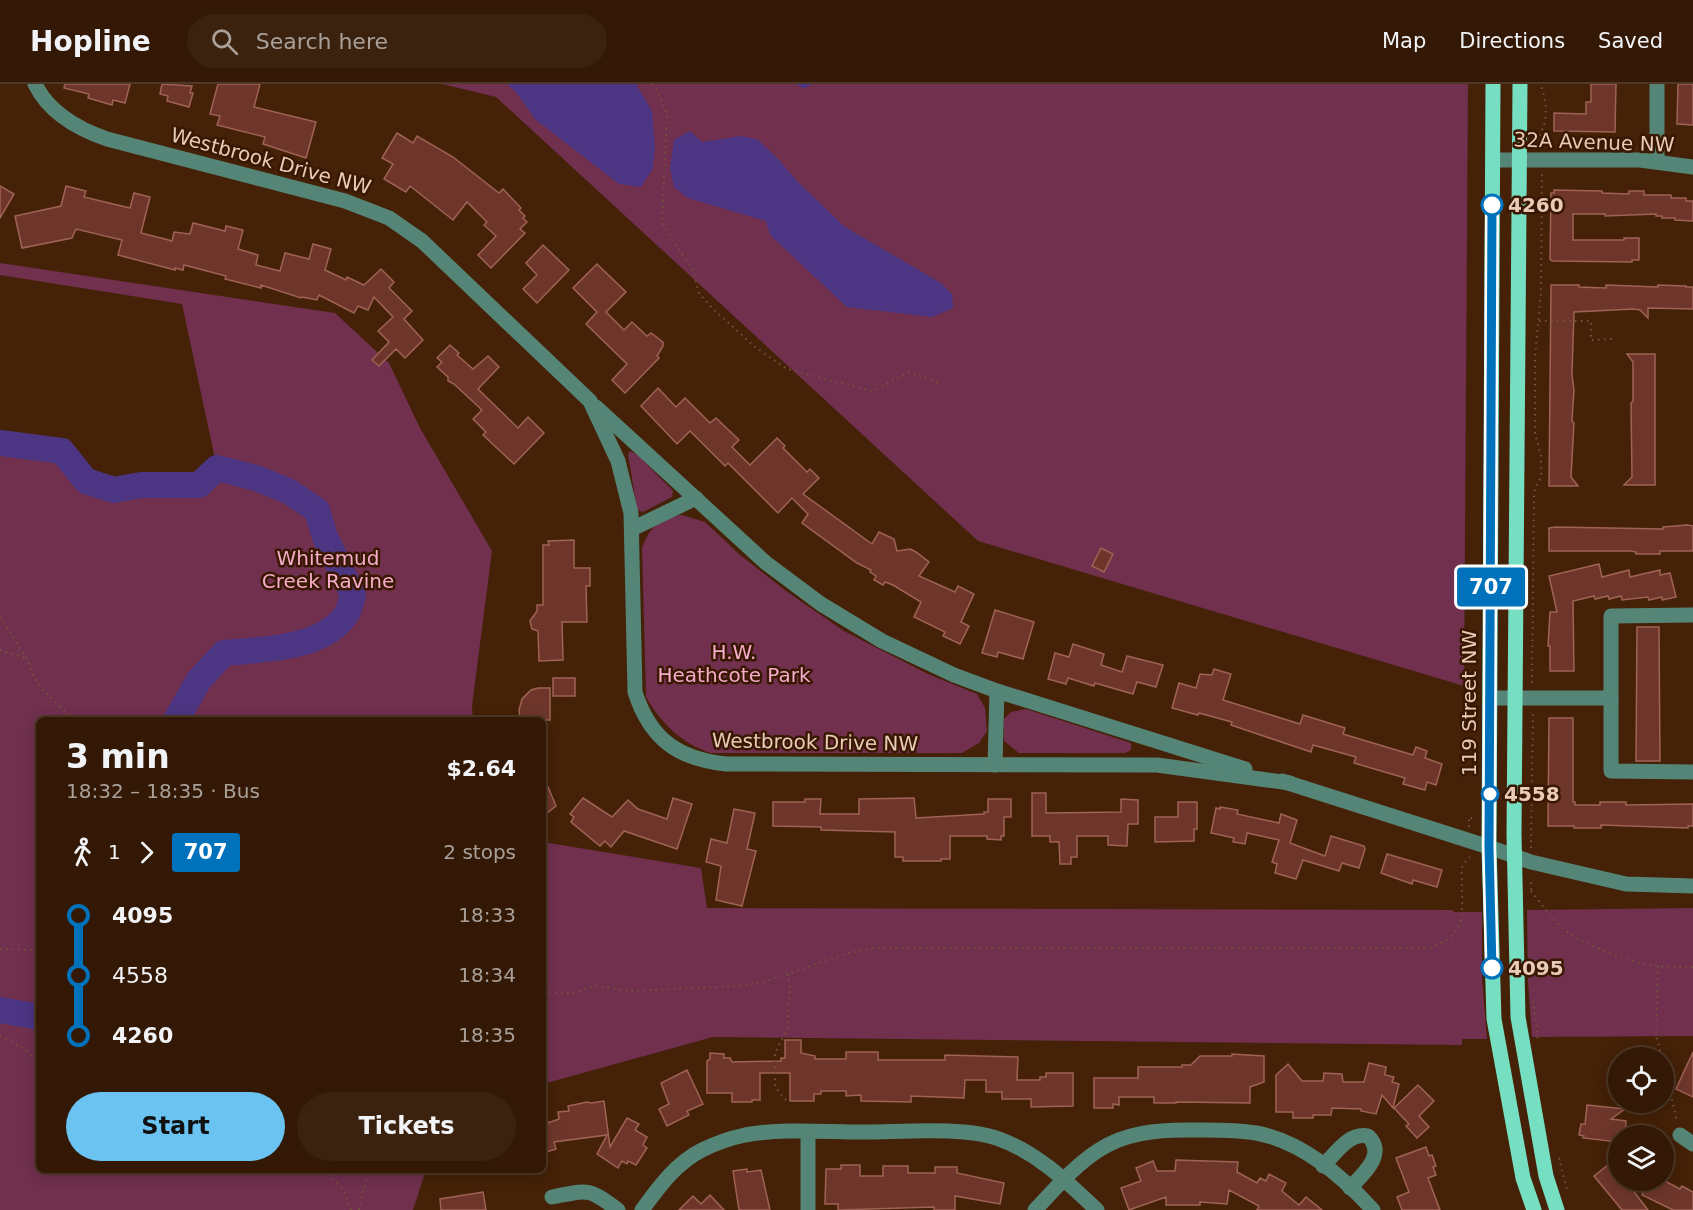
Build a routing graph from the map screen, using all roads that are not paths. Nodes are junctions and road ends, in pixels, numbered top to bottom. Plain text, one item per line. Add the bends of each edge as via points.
1 (35, 84) edge
2 (1493, 84) edge
3 (1520, 84) edge
4 (1657, 84) edge
5 (1492, 160) junction
6 (1518, 160) junction
7 (1657, 161) junction
8 (1693, 167) edge
9 (590, 401) junction
10 (696, 498) junction
11 (632, 530) junction
12 (1693, 615) edge
13 (997, 691) junction
14 (1490, 698) junction
15 (1515, 698) junction
16 (1611, 698) junction
17 (995, 765) junction
18 (1693, 772) edge
19 (1290, 783) junction
20 (1489, 847) junction
21 (1515, 856) junction
22 (1693, 886) edge
23 (808, 1132) junction
24 (1680, 1135) road end
25 (1693, 1144) edge
26 (1323, 1166) junction
27 (1065, 1179) junction
28 (1350, 1188) junction
29 (552, 1197) dead end
30 (618, 1210) edge
31 (642, 1210) edge
32 (808, 1210) edge
33 (1035, 1210) edge
34 (1097, 1210) edge
35 (1373, 1210) edge
36 (1534, 1210) edge
37 (1557, 1210) edge

1 - 9 street, Westbrook Drive NW via 58,114 107,140 345,201 388,218 422,241
2 - 5 main road, 119 Street NW
3 - 6 main road
4 - 7 street
5 - 6 street, 32A Avenue NW
5 - 14 main road, 119 Street NW
6 - 7 street, 32A Avenue NW
6 - 15 main road
7 - 8 street, 32A Avenue NW
9 - 10 street, Westbrook Drive NW
9 - 11 street, Westbrook Drive NW via 618,460
10 - 11 street
10 - 13 street, Westbrook Drive NW via 766,563 828,609 882,641
11 - 17 street, Westbrook Drive NW via 635,692 645,718 682,753 726,764
12 - 16 street via 1611,616
13 - 17 street
13 - 19 street, Westbrook Drive NW
14 - 15 street
14 - 20 main road, 119 Street NW
15 - 16 street
15 - 21 main road
16 - 18 street via 1611,771
17 - 19 street, Westbrook Drive NW via 1157,765
19 - 20 street, Westbrook Drive NW
20 - 21 street, Westbrook Drive NW
20 - 36 main road, 119 Street NW via 1494,1019 1523,1178
21 - 22 street, Westbrook Drive NW via 1626,884
21 - 37 main road via 1518,1017 1546,1176
23 - 27 street via 980,1134 1028,1152
23 - 31 street via 744,1135 701,1151 667,1177
23 - 32 street
24 - 25 street
26 - 27 street via 1289,1144 1257,1133 1161,1130 1108,1144
26 - 28 street
26 - 28 street via 1350,1139 1368,1136 1376,1149 1375,1156
27 - 33 street
27 - 34 street
28 - 35 street
29 - 30 street via 591,1192

